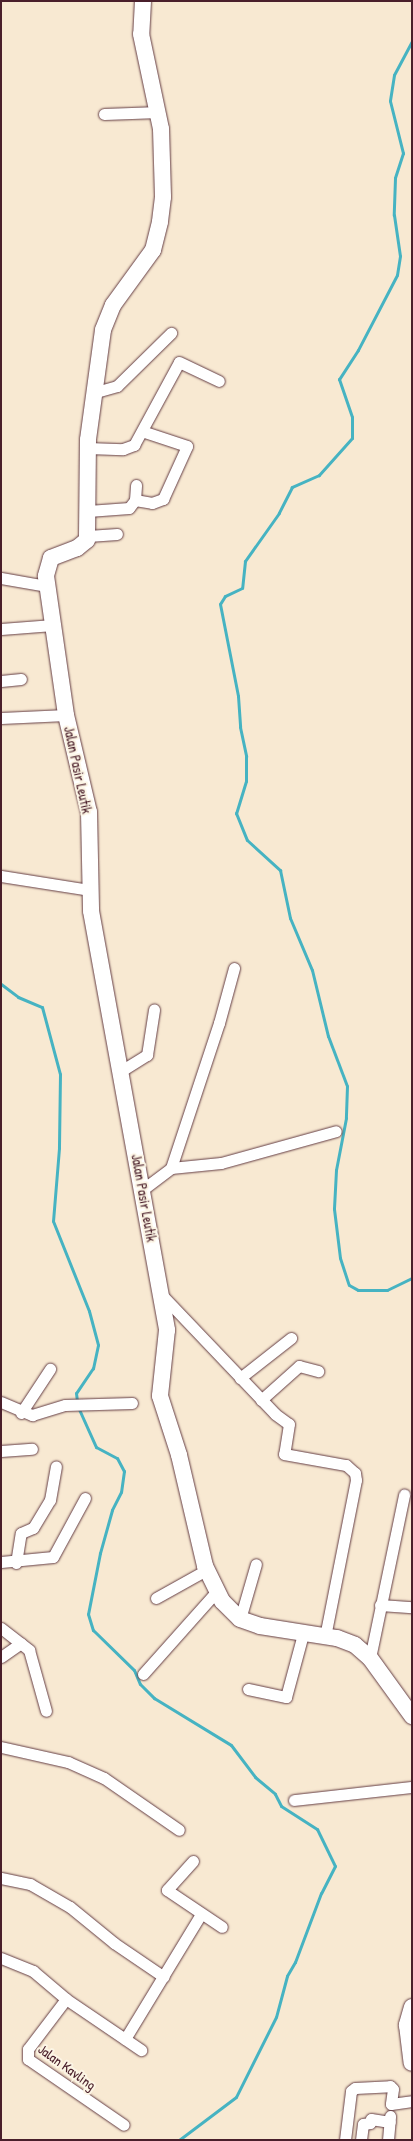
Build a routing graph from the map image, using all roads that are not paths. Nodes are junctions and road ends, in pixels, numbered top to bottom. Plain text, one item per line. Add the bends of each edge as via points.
1 (143, 1) edge
2 (159, 112) junction
3 (104, 114) dead end
4 (171, 333) dead end
5 (219, 381) dead end
6 (96, 392) junction
7 (142, 431) junction
8 (87, 448) junction
9 (136, 485) dead end
10 (135, 500) junction
11 (88, 511) junction
12 (117, 534) dead end
13 (88, 536) junction
14 (1, 578) edge
15 (47, 586) junction
16 (53, 625) junction
17 (1, 629) edge
18 (21, 679) dead end
19 (1, 681) edge
20 (66, 715) junction
21 (1, 718) edge
22 (1, 876) edge
23 (89, 890) junction
24 (234, 968) dead end
25 (154, 1010) dead end
26 (121, 1071) junction
27 (336, 1131) dead end
28 (171, 1168) junction
29 (142, 1190) junction
30 (158, 1291) junction
31 (291, 1338) dead end
32 (50, 1370) dead end
33 (318, 1371) dead end
34 (240, 1378) junction
35 (261, 1400) junction
36 (1, 1402) edge
37 (132, 1403) dead end
38 (21, 1413) junction
39 (32, 1449) dead end
40 (1, 1451) edge
41 (56, 1467) dead end
42 (404, 1495) dead end
43 (85, 1498) dead end
44 (1, 1562) edge
45 (16, 1563) junction
46 (256, 1564) dead end
47 (206, 1570) junction
48 (216, 1592) junction
49 (156, 1598) dead end
50 (380, 1605) junction
51 (412, 1607) edge
52 (240, 1619) junction
53 (1, 1628) edge
54 (303, 1634) junction
55 (325, 1636) junction
56 (21, 1643) junction
57 (1, 1657) edge
58 (370, 1658) junction
59 (143, 1674) dead end
60 (248, 1690) dead end
61 (46, 1711) dead end
62 (412, 1716) edge
63 (1, 1747) edge
64 (412, 1787) edge
65 (294, 1800) dead end
66 (180, 1830) dead end
67 (193, 1860) dead end
68 (1, 1878) edge
69 (201, 1914) junction
70 (222, 1927) dead end
71 (1, 1958) edge
72 (164, 1978) junction
73 (66, 1999) junction
74 (412, 2007) edge
75 (125, 2040) junction
76 (141, 2050) dead end
77 (412, 2057) edge
78 (412, 2063) edge
79 (412, 2101) edge
80 (391, 2104) junction
81 (390, 2122) junction
82 (124, 2125) dead end
83 (365, 2139) edge
84 (346, 2140) edge
85 (388, 2140) edge

1 - 2 street via 141,34
2 - 3 street
2 - 6 street via 163,197 157,235 148,258 108,313
4 - 6 street via 118,386
5 - 7 street via 179,362
6 - 8 street
7 - 8 street via 137,442 128,449
7 - 10 street via 187,446 163,499 152,503
8 - 11 street
9 - 10 street
10 - 11 street via 129,508
11 - 13 street
12 - 13 street
13 - 15 street, Jalan Pasir Leutik via 77,548 50,558 46,568
14 - 15 street
15 - 16 street, Jalan Pasir Leutik
16 - 17 street
16 - 20 street, Jalan Pasir Leutik
18 - 19 street
20 - 21 street
20 - 23 street, Jalan Pasir Leutik via 89,812
22 - 23 street
23 - 26 street, Jalan Pasir Leutik
24 - 28 street
25 - 26 street via 148,1055
26 - 29 street, Jalan Pasir Leutik
27 - 28 street via 221,1163
28 - 29 street
29 - 30 street, Jalan Pasir Leutik
30 - 34 street
30 - 47 street, Jalan Pasir Leutik via 168,1336 160,1396 179,1455
31 - 34 street
32 - 38 street
33 - 35 street via 299,1366
34 - 35 street
35 - 55 street via 289,1424 284,1454 346,1465 355,1473
36 - 38 street
37 - 38 street via 65,1405 32,1415
39 - 40 street
41 - 45 street via 50,1500 33,1528 21,1533
42 - 50 street
43 - 45 street via 56,1555
44 - 45 street
46 - 52 street
47 - 48 street, Jalan Pasir Leutik
47 - 49 street
48 - 52 street, Jalan Pasir Leutik
48 - 59 street
50 - 51 street
50 - 58 street
52 - 54 street
53 - 56 street
54 - 55 street
54 - 60 street via 286,1697
55 - 58 street via 355,1645
56 - 57 street
56 - 61 street via 29,1650
58 - 62 street
63 - 66 street via 68,1762 104,1778
64 - 65 street
67 - 69 street via 166,1890
68 - 72 street via 30,1884 56,1898
69 - 70 street
69 - 72 street
71 - 73 street via 33,1971
72 - 75 street
73 - 75 street
73 - 82 street, Jalan Kavling via 28,2049 28,2059
74 - 77 street via 407,2025
75 - 76 street
77 - 78 street
79 - 80 street
80 - 81 street
80 - 84 street via 393,2089 390,2086 351,2091
81 - 83 street via 371,2119 370,2123 363,2124
81 - 85 street

